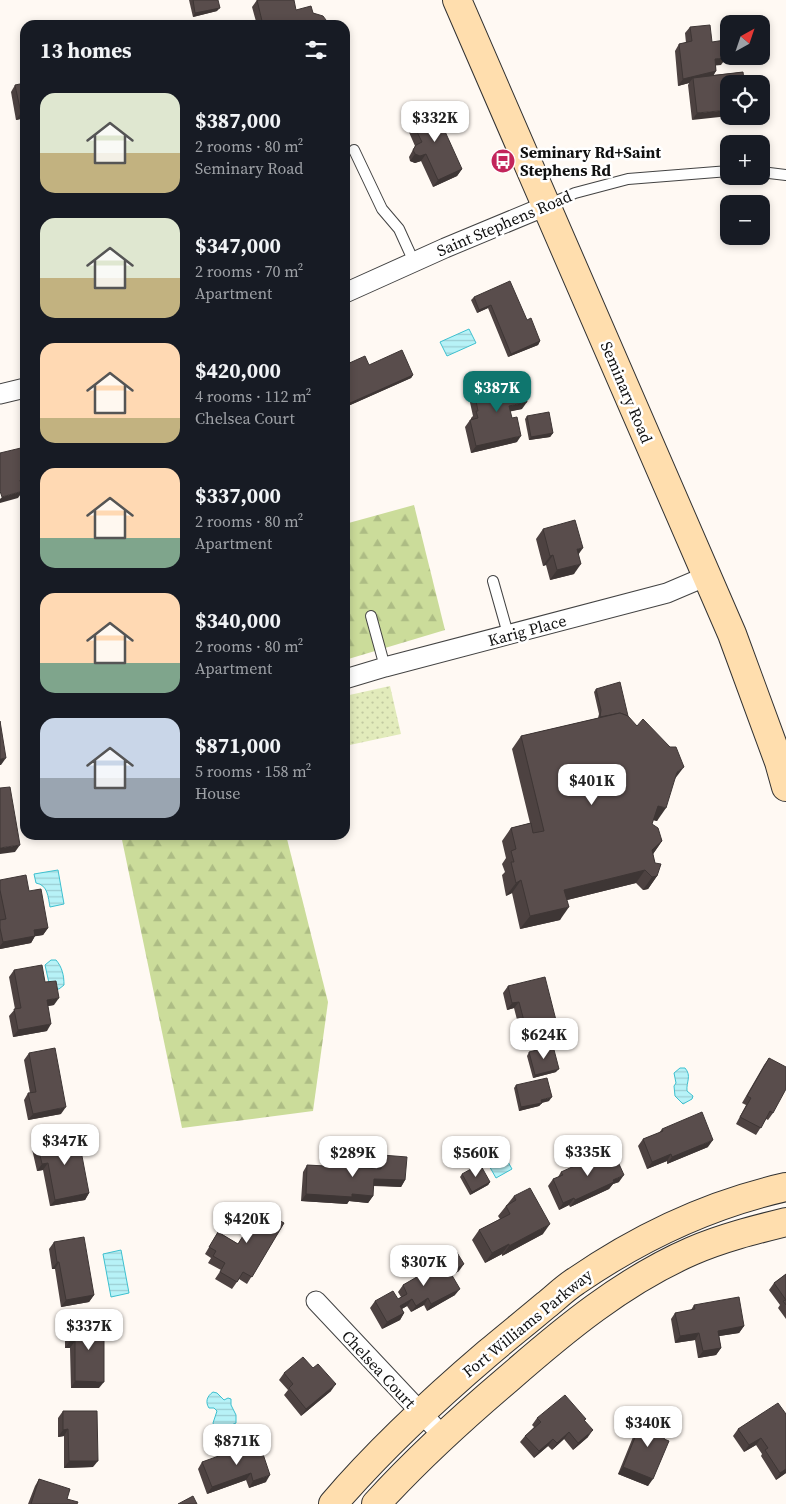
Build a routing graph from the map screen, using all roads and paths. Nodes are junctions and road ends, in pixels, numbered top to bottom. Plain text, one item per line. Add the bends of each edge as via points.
1 (457, 0) edge
2 (354, 150) dead end
3 (720, 172) edge
4 (770, 173) edge
5 (786, 175) edge
6 (546, 206) junction
7 (414, 262) junction
8 (350, 291) edge
9 (20, 389) edge
10 (0, 394) edge
11 (707, 576) junction
12 (493, 581) dead end
13 (371, 616) dead end
14 (508, 634) junction
15 (385, 667) junction
16 (350, 678) edge
17 (784, 770) edge
18 (786, 1188) edge
19 (786, 1222) edge
20 (316, 1301) dead end
21 (420, 1412) junction
22 (443, 1436) junction
23 (333, 1504) edge
24 (376, 1504) edge

1 - 6 street, Seminary Road
2 - 7 lane via 382,209 399,229
3 - 6 lane, Saint Stephens Road via 628,179 574,193
4 - 5 lane
6 - 7 street, Saint Stephens Road
6 - 11 street, Seminary Road
7 - 8 street, Saint Stephens Road
9 - 10 street
11 - 14 street, Karig Place via 667,593
11 - 17 street, Seminary Road
12 - 14 lane
13 - 15 lane
14 - 15 street, Karig Place
15 - 16 street, Karig Place
18 - 21 street, Fort Williams Parkway via 722,1205 629,1247 574,1282
19 - 22 street, Fort Williams Parkway via 728,1237 691,1252 601,1303
20 - 21 street, Chelsea Court
21 - 22 street, Chelsea Court
21 - 23 street, Fort Williams Parkway
22 - 24 street, Fort Williams Parkway

